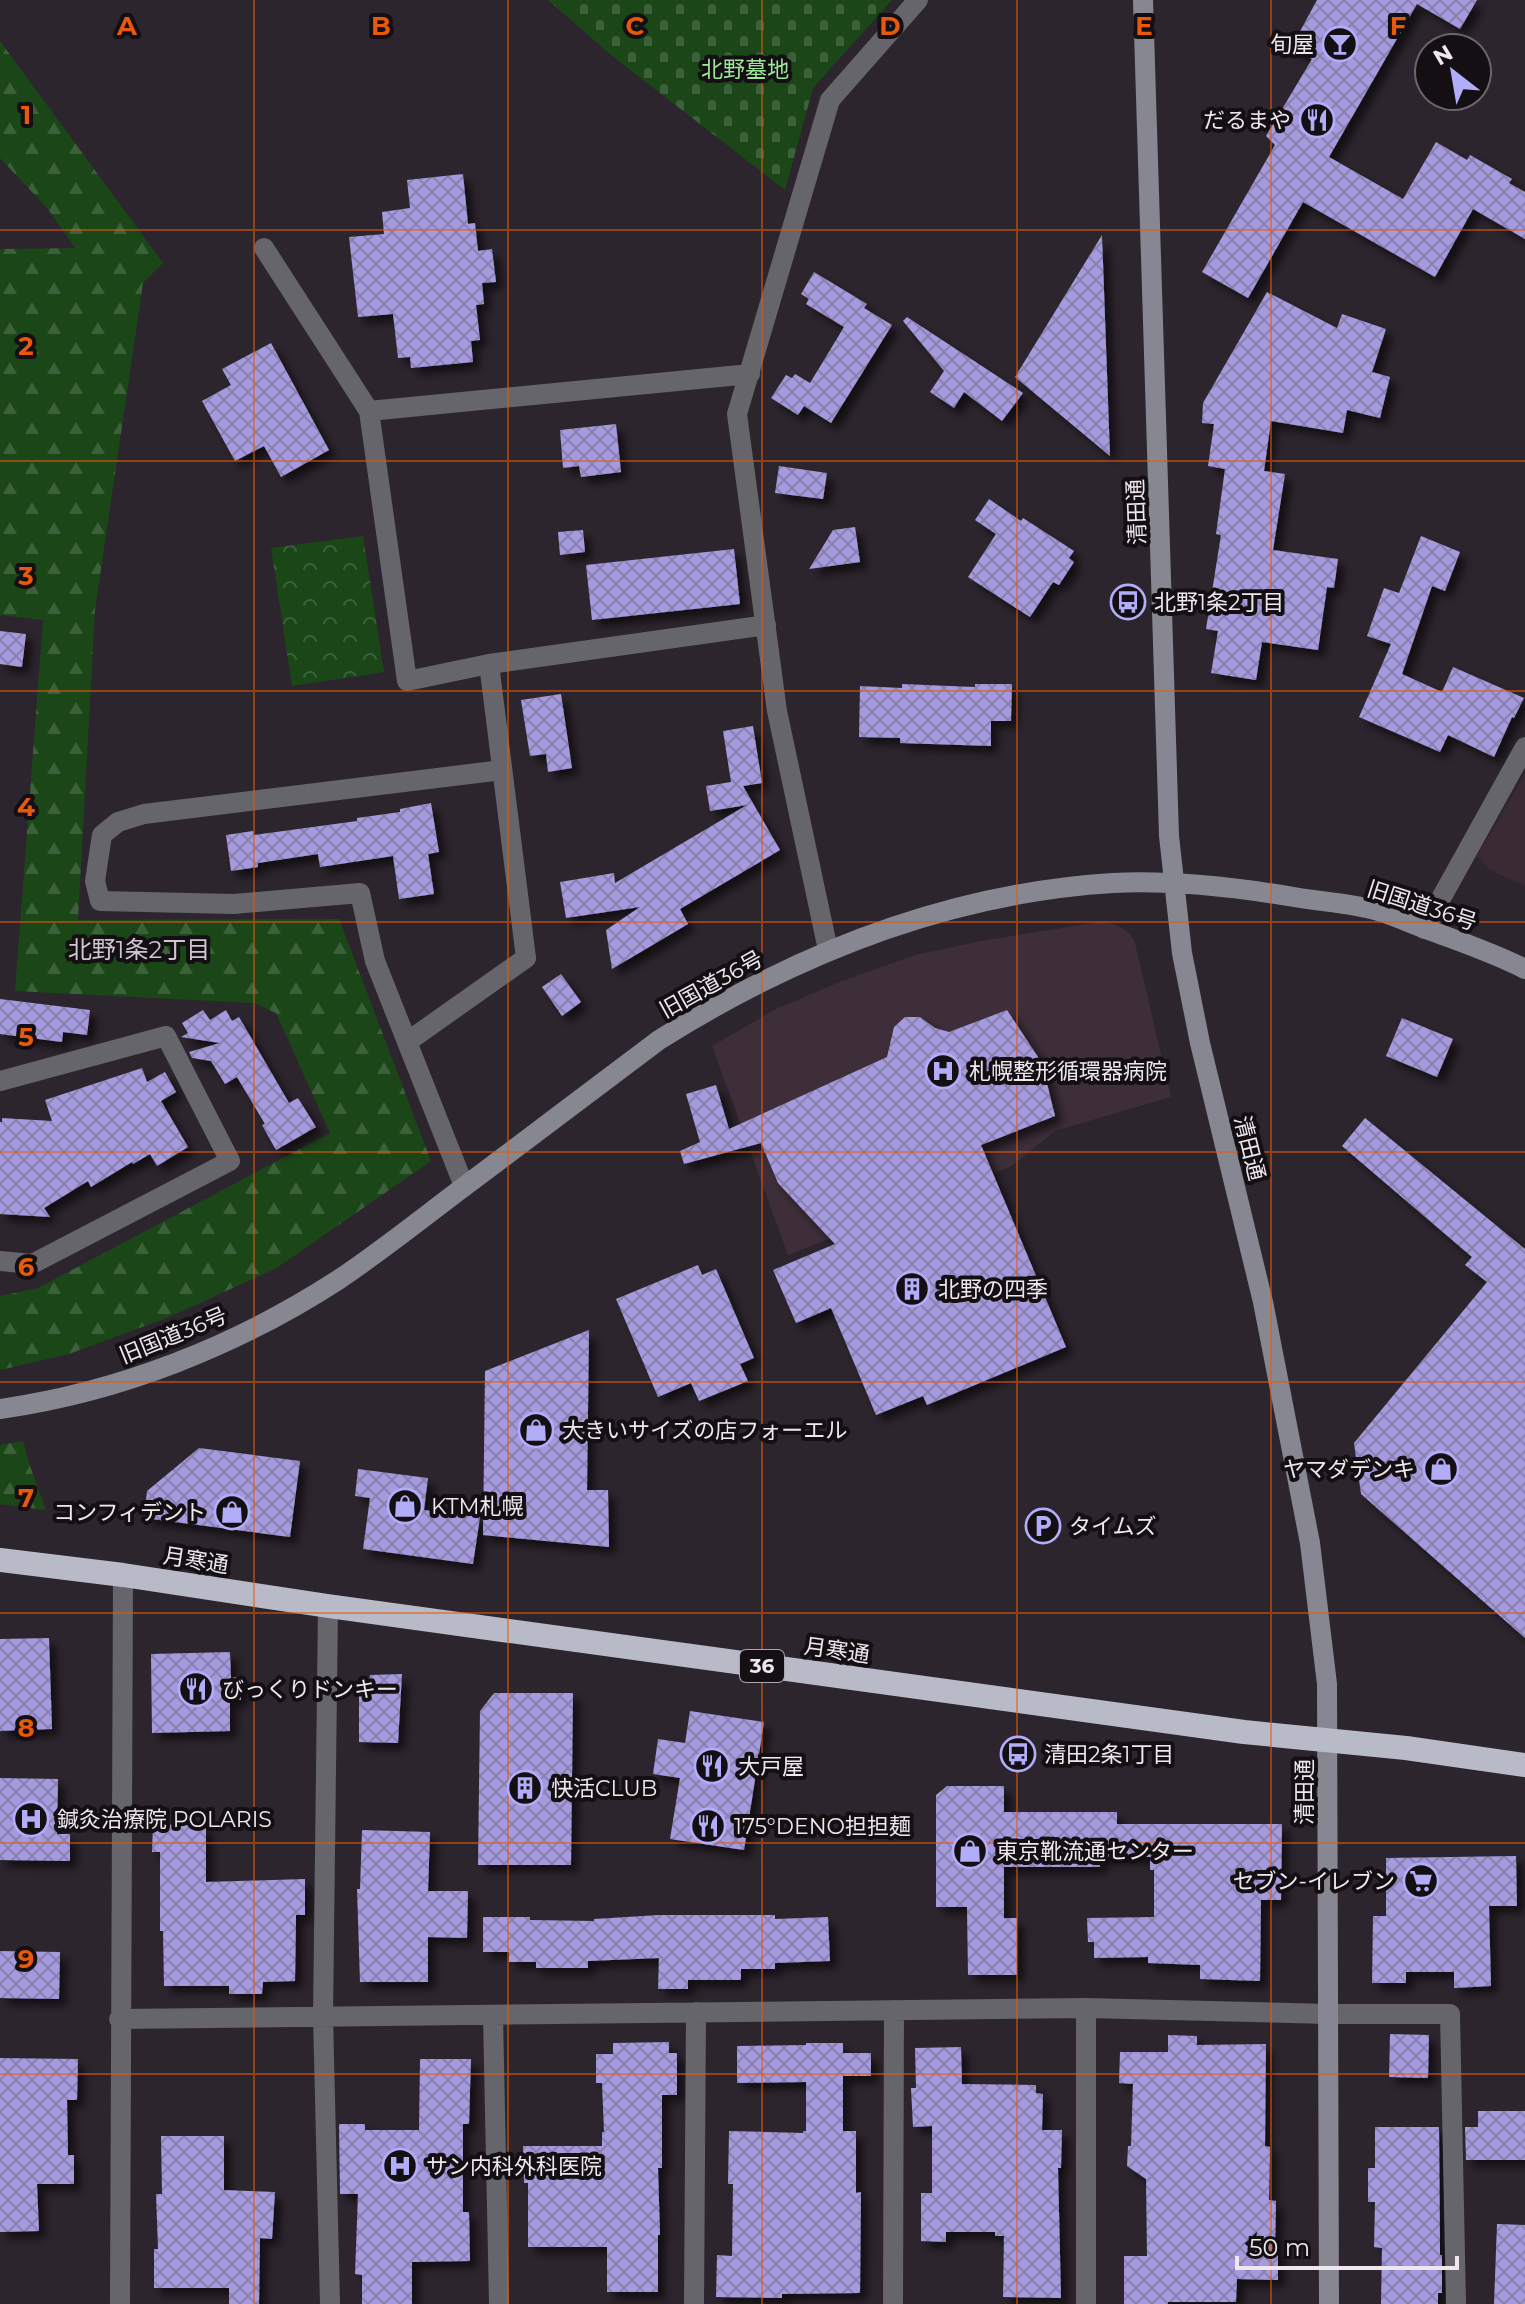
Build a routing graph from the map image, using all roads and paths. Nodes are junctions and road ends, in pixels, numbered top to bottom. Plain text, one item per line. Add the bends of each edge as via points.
1 (918, 0) edge
2 (1143, 0) edge
3 (264, 248) dead end
4 (750, 374) junction
5 (369, 411) junction
6 (766, 625) junction
7 (489, 664) junction
8 (1525, 747) edge
9 (502, 770) junction
10 (1174, 883) junction
11 (1424, 929) junction
12 (828, 950) junction
13 (1525, 969) edge
14 (407, 1042) junction
15 (0, 1081) edge
16 (464, 1186) junction
17 (0, 1261) edge
18 (0, 1409) edge
19 (0, 1560) edge
20 (123, 1575) junction
21 (328, 1606) junction
22 (1328, 1742) junction
23 (1525, 1765) edge
24 (1086, 2008) junction
25 (894, 2010) junction
26 (696, 2012) junction
27 (1328, 2014) junction
28 (493, 2015) junction
29 (323, 2016) junction
30 (119, 2019) junction
31 (120, 2304) edge
32 (330, 2304) edge
33 (499, 2304) edge
34 (694, 2304) edge
35 (893, 2304) edge
36 (1086, 2304) edge
37 (1329, 2304) edge
38 (1456, 2304) edge

1 - 4 street via 830,100
2 - 10 street, 清田通
3 - 5 street
4 - 5 street
4 - 6 street via 737,414
5 - 7 street via 407,681
6 - 7 street
6 - 12 street via 777,711
7 - 9 street
8 - 11 street
9 - 14 street via 526,958
9 - 14 street via 144,814 118,822 102,835 95,881 100,901 234,904 360,893 375,961
10 - 11 street, 旧国道36号 via 1377,911
10 - 12 street, 旧国道36号 via 1113,883 993,900 896,925
10 - 22 street, 清田通 via 1200,1043 1263,1302 1310,1543 1327,1684
11 - 13 street, 旧国道36号
12 - 16 street, 旧国道36号 via 659,1040
14 - 16 street
15 - 17 street via 166,1036 230,1161 32,1264
16 - 18 street, 旧国道36号 via 337,1280 245,1333 114,1384
19 - 20 highway, 月寒通 / 36
20 - 21 highway, 月寒通 / 36
20 - 30 street
21 - 22 highway, 月寒通 / 36
21 - 29 street
22 - 23 highway, 月寒通 / 36
22 - 27 street, 清田通
24 - 25 street
24 - 27 street
24 - 36 street
25 - 26 street
25 - 35 street
26 - 28 street
26 - 34 street
27 - 37 street, 清田通
27 - 38 street via 1450,2014
28 - 29 street
28 - 33 street
29 - 30 street
29 - 32 street
30 - 31 street

